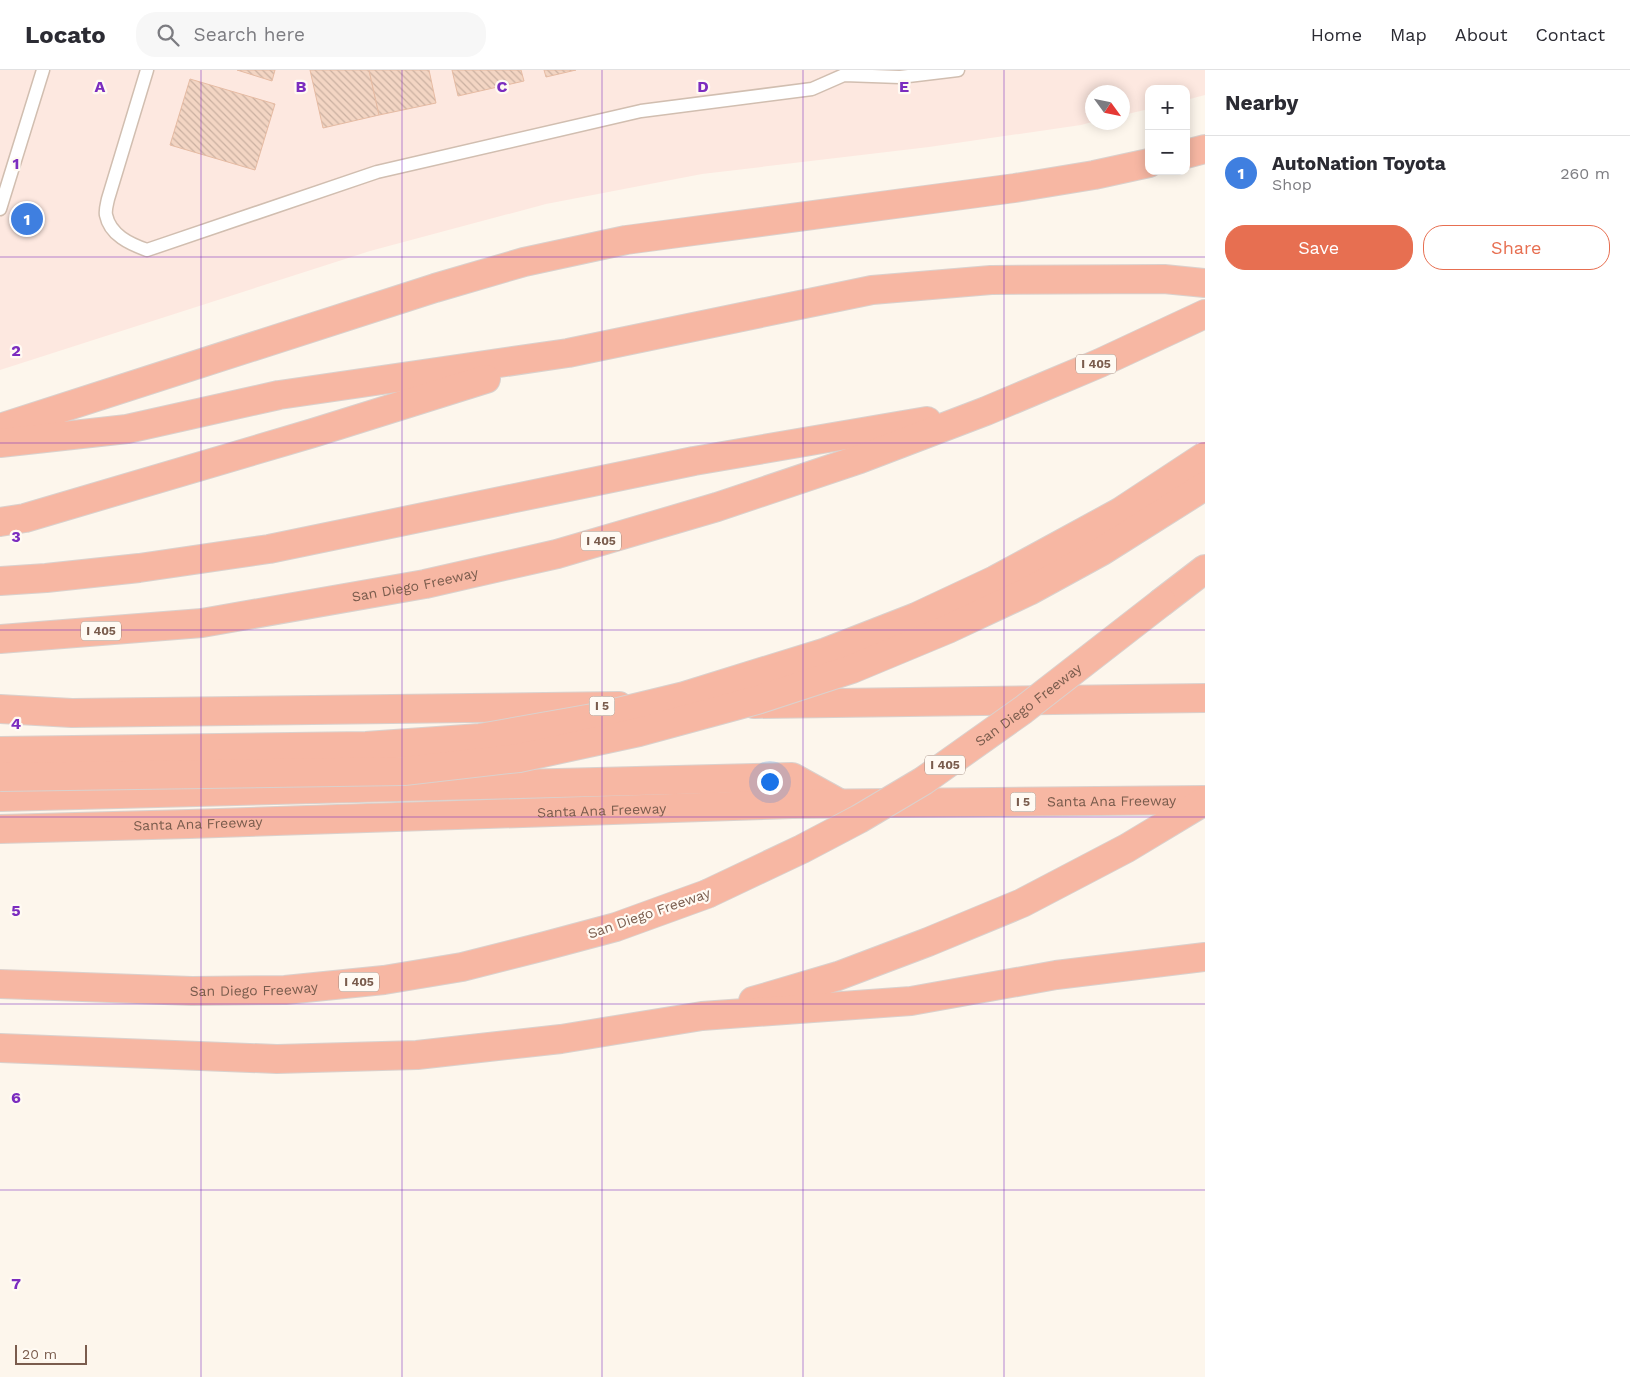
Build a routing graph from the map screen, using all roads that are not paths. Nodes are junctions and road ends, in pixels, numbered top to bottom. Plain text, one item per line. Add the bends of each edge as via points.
1 (43, 70) edge
2 (147, 70) edge
3 (958, 70) edge
4 (844, 73) edge
5 (1205, 149) edge
6 (1190, 153) edge
7 (1145, 164) edge
8 (0, 210) edge
9 (1205, 283) edge
10 (1205, 314) edge
11 (568, 353) junction
12 (986, 411) junction
13 (0, 428) edge
14 (0, 443) edge
15 (1205, 456) edge
16 (1205, 486) edge
17 (0, 522) edge
18 (1205, 568) edge
19 (0, 581) edge
20 (0, 639) edge
21 (1205, 698) edge
22 (0, 709) edge
23 (0, 751) edge
24 (0, 777) edge
25 (0, 797) edge
26 (1205, 800) edge
27 (840, 804) junction
28 (0, 829) edge
29 (1205, 957) edge
30 (0, 984) edge
31 (702, 1016) junction
32 (0, 1048) edge

1 - 8 lane
2 - 4 lane via 106,214 120,237 147,250 377,172 640,111 812,89
3 - 4 lane via 900,77
5 - 6 highway
7 - 13 highway via 1015,188 626,240 524,262
9 - 11 highway via 1164,279 992,280 872,290
10 - 12 highway, San Diego Freeway / I 405
11 - 14 highway via 280,395 127,429
11 - 17 highway via 313,433 25,518
12 - 19 highway via 694,461 269,549 139,568
12 - 20 highway, San Diego Freeway / I 405 via 860,460 717,507 557,554 425,584 202,623
15 - 23 highway, bridge via 1120,512 995,580 916,617 826,652 675,698 593,718 471,739 366,746
16 - 24 highway, bridge via 1029,591 948,628 842,672 757,700 639,732 519,758 404,771
18 - 30 highway, San Diego Freeway / I 405, bridge via 1023,710 923,781 802,849 707,894 616,927 462,967 384,980 285,990 192,991
21 - 22 highway, I 5 via 72,713
25 - 27 highway via 792,777
26 - 27 highway, Santa Ana Freeway / I 5
26 - 31 highway via 1127,848 1022,903 838,976
27 - 28 highway, Santa Ana Freeway / I 5
29 - 31 highway via 1056,975 911,1001
31 - 32 highway via 561,1039 417,1055 278,1059

